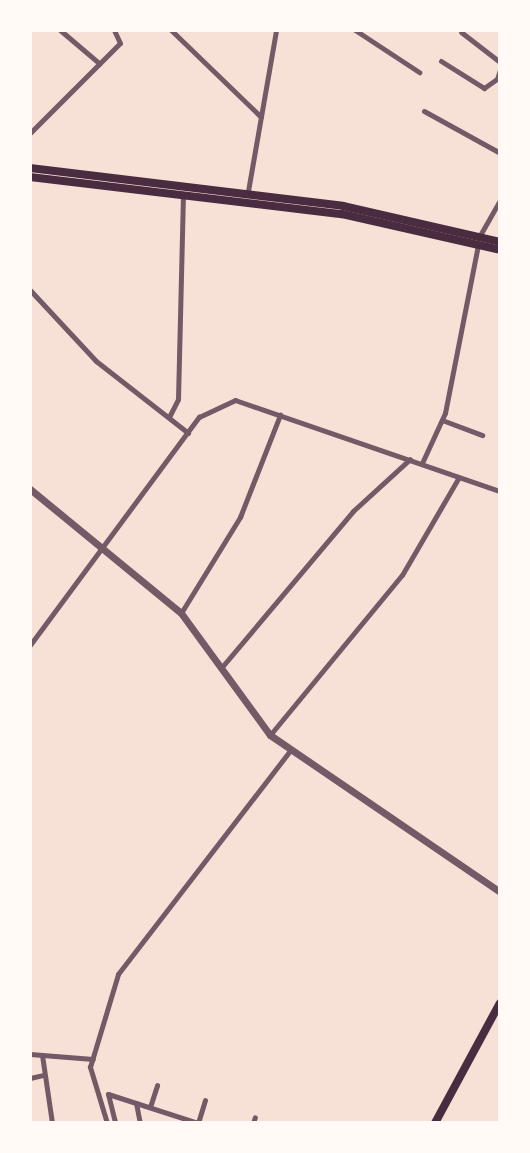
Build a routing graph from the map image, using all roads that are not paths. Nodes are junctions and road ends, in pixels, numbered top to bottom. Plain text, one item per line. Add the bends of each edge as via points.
1 (60, 30) edge
2 (114, 30) edge
3 (172, 30) edge
4 (276, 30) edge
5 (355, 30) edge
6 (461, 32) dead end
7 (441, 61) dead end
8 (500, 62) edge
9 (100, 64) junction
10 (500, 70) edge
11 (419, 72) dead end
12 (499, 80) edge
13 (424, 111) dead end
14 (261, 117) junction
15 (30, 133) edge
16 (500, 153) edge
17 (30, 168) edge
18 (30, 177) edge
19 (248, 191) junction
20 (183, 193) junction
21 (500, 200) edge
22 (479, 241) junction
23 (500, 242) edge
24 (500, 250) edge
25 (30, 289) edge
26 (280, 415) junction
27 (169, 417) junction
28 (442, 420) junction
29 (188, 433) junction
30 (482, 435) dead end
31 (410, 459) junction
32 (422, 464) junction
33 (459, 477) junction
34 (30, 489) edge
35 (500, 491) edge
36 (102, 548) junction
37 (181, 613) junction
38 (30, 645) edge
39 (221, 668) junction
40 (270, 735) junction
41 (291, 749) junction
42 (500, 892) edge
43 (500, 1003) edge
44 (30, 1054) edge
45 (41, 1055) junction
46 (93, 1059) junction
47 (43, 1075) junction
48 (30, 1079) edge
49 (157, 1085) dead end
50 (205, 1100) dead end
51 (136, 1103) junction
52 (150, 1107) junction
53 (51, 1123) edge
54 (107, 1123) edge
55 (115, 1123) edge
56 (140, 1123) edge
57 (198, 1123) edge
58 (435, 1123) edge

1 - 9 street
2 - 9 street via 120,43
3 - 14 street
4 - 14 street
5 - 11 street
6 - 8 street
7 - 12 street via 484,88
9 - 15 street
10 - 12 street
13 - 16 street
14 - 19 street
17 - 19 main road
18 - 20 main road
19 - 22 main road via 343,206
20 - 22 main road via 342,214
20 - 27 street via 180,375 178,399
21 - 22 street
22 - 23 main road
22 - 24 main road
22 - 28 street
25 - 27 street via 96,361
26 - 29 street via 235,400 199,417
26 - 31 street
26 - 37 street via 240,517
27 - 29 street
28 - 30 street
28 - 32 street
29 - 36 street
31 - 32 street
31 - 39 street via 353,511
32 - 33 street
33 - 35 street
33 - 40 street via 402,575
34 - 36 street
36 - 37 street
36 - 38 street
37 - 39 street
39 - 40 street
40 - 41 street
41 - 42 street
41 - 46 street via 118,974
43 - 58 main road
44 - 45 street
45 - 46 street
45 - 47 street
46 - 54 street via 90,1067
47 - 48 street
47 - 53 street
49 - 52 street
50 - 57 street
51 - 52 street
51 - 55 street via 108,1094
51 - 56 street
52 - 57 street

